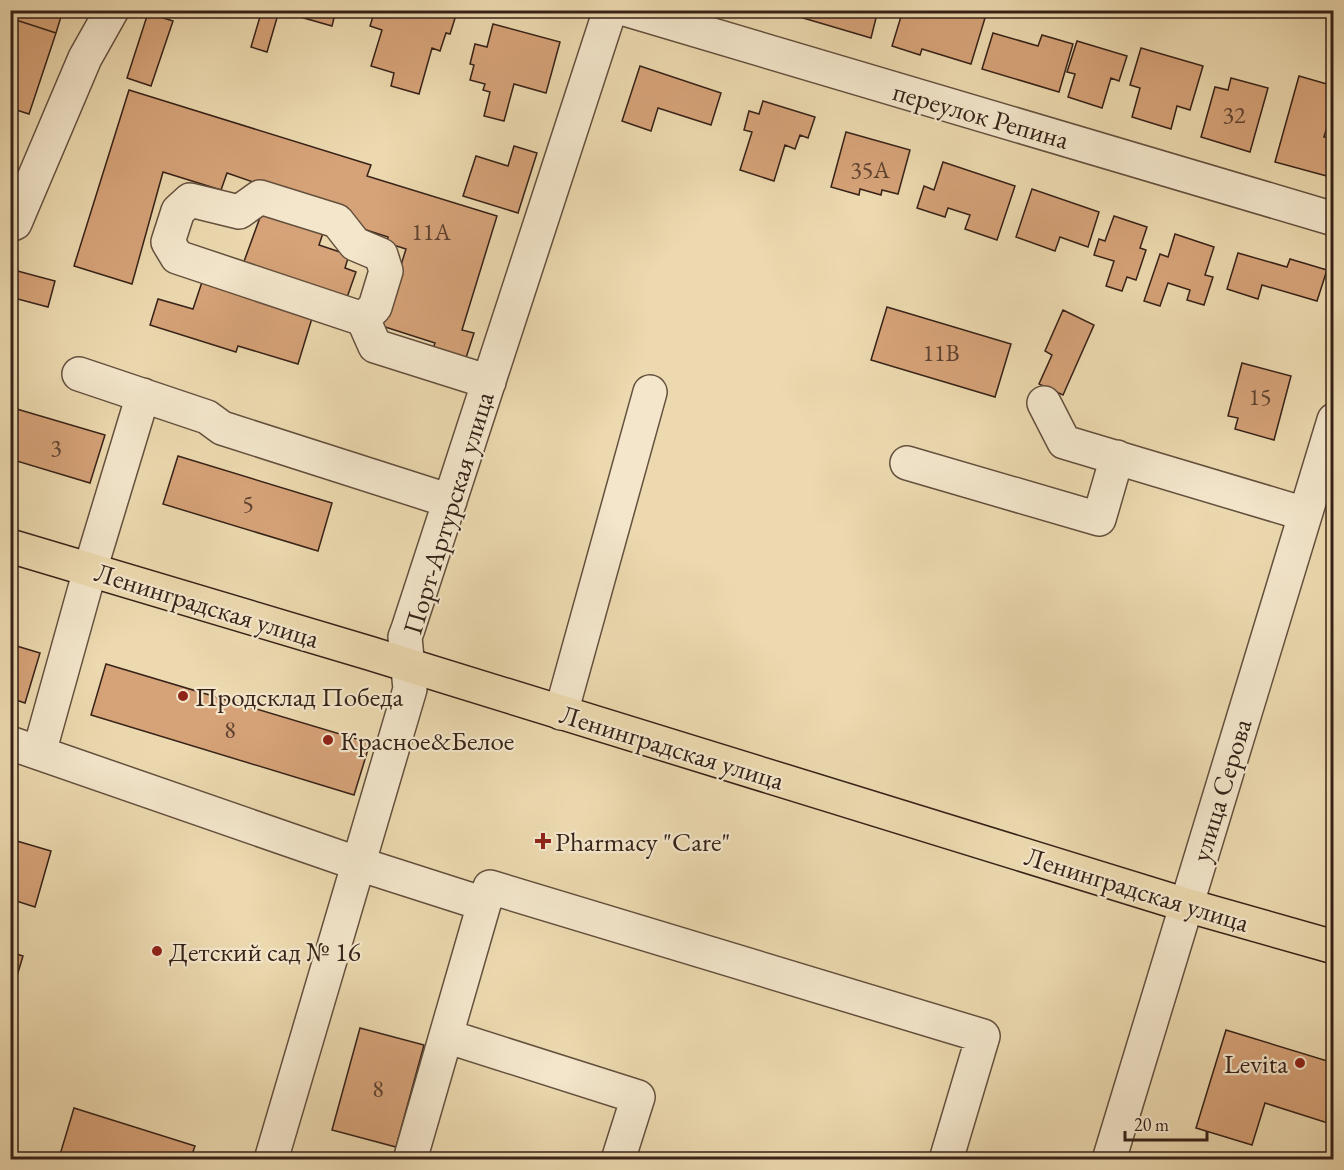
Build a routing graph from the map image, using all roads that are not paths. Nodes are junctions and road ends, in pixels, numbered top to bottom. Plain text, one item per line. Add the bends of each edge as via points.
1 (112, 10) edge
2 (610, 10) edge
3 (627, 10) edge
4 (1334, 219) edge
5 (10, 225) edge
6 (363, 319) junction
7 (79, 374) dead end
8 (489, 382) junction
9 (650, 392) dead end
10 (143, 395) junction
11 (1044, 403) dead end
12 (1334, 420) edge
13 (1117, 457) junction
14 (907, 463) dead end
15 (450, 501) junction
16 (1305, 514) junction
17 (10, 546) edge
18 (90, 570) junction
19 (407, 665) junction
20 (561, 713) junction
21 (25, 748) edge
22 (359, 864) junction
23 (484, 904) junction
24 (1186, 905) junction
25 (1334, 947) edge
26 (446, 1036) junction
27 (271, 1160) edge
28 (410, 1160) edge
29 (618, 1160) edge
30 (946, 1160) edge
31 (1109, 1160) edge

1 - 5 street via 85,58 15,223
2 - 8 street, Порт-Артурская улица
3 - 4 street, переулок Репина
6 - 6 street via 177,257 168,242 178,211 190,200 239,212 260,197 337,220 355,244 381,255 386,271 375,308
6 - 8 street via 375,346
7 - 10 street
8 - 15 street, Порт-Артурская улица
9 - 20 street
10 - 15 street via 207,417 222,428
10 - 18 street
11 - 13 street via 1064,442
12 - 16 street, улица Серова
13 - 14 street via 1099,519
13 - 16 street
15 - 19 street, Порт-Артурская улица via 405,637
16 - 24 street, улица Серова
17 - 18 main road, Ленинградская улица
18 - 19 main road, Ленинградская улица
18 - 21 street
19 - 20 main road, Ленинградская улица
19 - 22 street, Порт-Артурская улица via 410,689
20 - 24 main road, Ленинградская улица
21 - 22 street
22 - 23 street
22 - 27 street, Порт-Артурская улица
23 - 26 street
23 - 30 street via 490,887 983,1036
24 - 25 main road, Ленинградская улица
24 - 31 street, улица Серова
26 - 28 street
26 - 29 street via 638,1097

